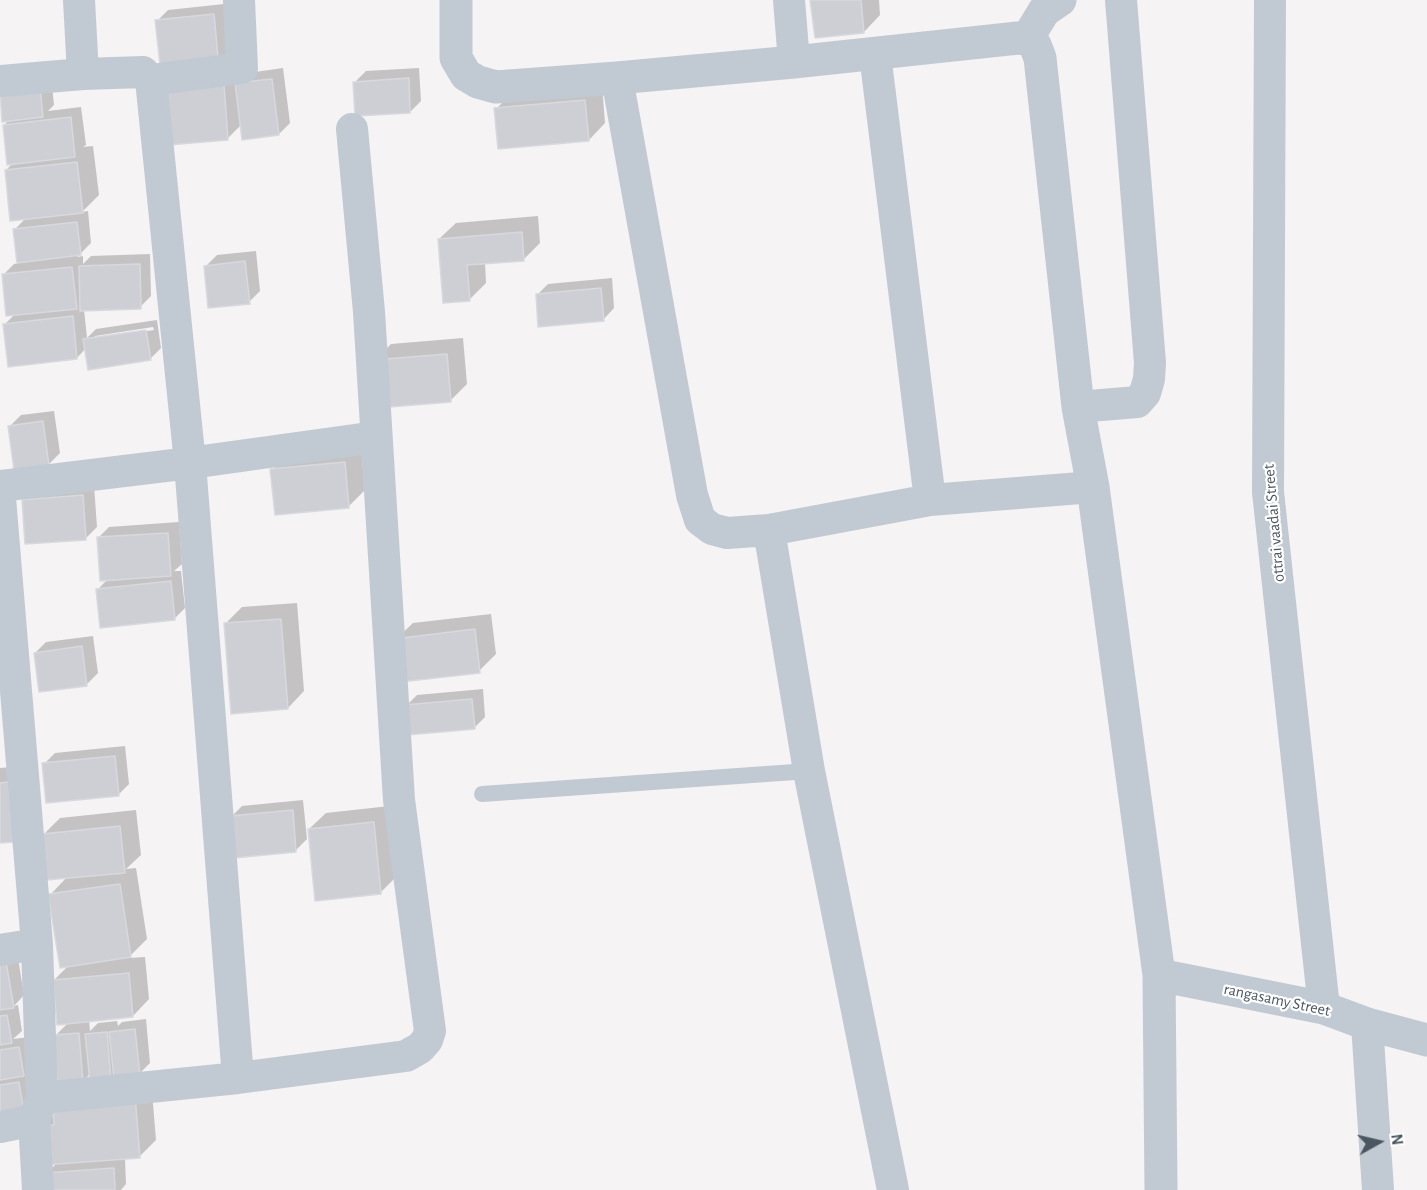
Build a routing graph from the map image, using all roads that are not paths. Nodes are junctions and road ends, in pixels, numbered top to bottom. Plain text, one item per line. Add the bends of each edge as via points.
1 (79, 0) edge
2 (239, 0) edge
3 (456, 0) edge
4 (789, 0) edge
5 (1059, 0) edge
6 (1121, 0) edge
7 (1270, 0) edge
8 (1027, 39) junction
9 (875, 54) junction
10 (794, 62) junction
11 (83, 74) junction
12 (617, 78) junction
13 (151, 80) junction
14 (0, 81) edge
15 (352, 129) dead end
16 (1078, 407) junction
17 (376, 437) junction
18 (190, 463) junction
19 (0, 486) edge
20 (1093, 487) junction
21 (0, 498) edge
22 (930, 500) junction
23 (769, 530) junction
24 (809, 771) junction
25 (483, 794) dead end
26 (37, 944) junction
27 (0, 950) edge
28 (1159, 975) junction
29 (1324, 1008) junction
30 (1367, 1024) junction
31 (1427, 1040) edge
32 (238, 1078) junction
33 (38, 1109) junction
34 (0, 1127) edge
35 (38, 1190) edge
36 (892, 1190) edge
37 (1161, 1190) edge
38 (1378, 1190) edge

1 - 11 street
2 - 13 street via 242,68
3 - 12 street via 456,58 466,75 478,82 496,87
4 - 10 street
5 - 8 street via 1044,11
6 - 16 street via 1149,379 1137,402
7 - 29 street, ottrai vaadai Street via 1268,492
8 - 9 street
8 - 16 street via 1035,45 1040,58
9 - 10 street
9 - 22 street
10 - 12 street
11 - 13 street via 143,72
11 - 14 street
12 - 23 street via 692,495 700,520 727,533
13 - 18 street
15 - 17 street
16 - 20 street
17 - 18 street
17 - 32 street via 399,800 430,1031 427,1041 406,1056
18 - 19 street
18 - 32 street
20 - 22 street
20 - 28 street
21 - 26 street
22 - 23 street
23 - 24 street
24 - 25 lane
24 - 36 street
26 - 27 street
26 - 33 street
28 - 29 street, rangasamy Street
28 - 37 street
29 - 30 street, rangasamy Street
30 - 31 street, rangasamy Street
30 - 38 street
32 - 33 street
33 - 34 street
33 - 35 street

